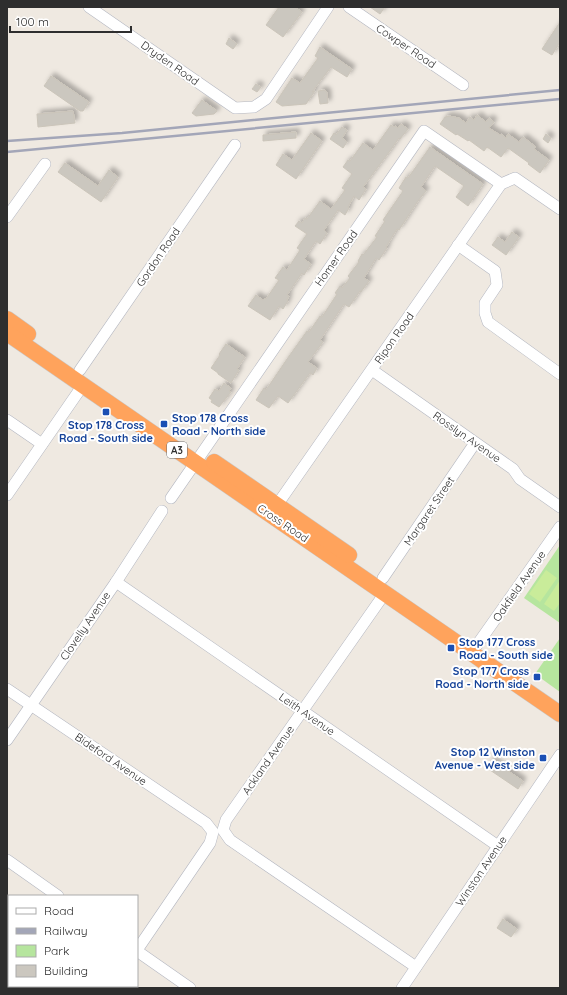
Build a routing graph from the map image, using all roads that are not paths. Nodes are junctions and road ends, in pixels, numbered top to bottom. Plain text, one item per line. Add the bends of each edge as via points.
1 (89, 7) edge
2 (328, 7) edge
3 (349, 7) edge
4 (463, 85) dead end
5 (235, 144) dead end
6 (45, 164) dead end
7 (501, 184) junction
8 (560, 209) edge
9 (7, 217) edge
10 (458, 245) junction
11 (7, 319) edge
12 (7, 332) edge
13 (372, 370) junction
14 (560, 374) edge
15 (82, 378) junction
16 (7, 420) edge
17 (475, 443) junction
18 (42, 444) junction
19 (198, 458) junction
20 (7, 495) edge
21 (171, 498) dead end
22 (560, 507) edge
23 (274, 510) junction
24 (162, 511) dead end
25 (560, 527) edge
26 (116, 582) junction
27 (383, 585) junction
28 (474, 649) junction
29 (7, 689) edge
30 (560, 700) edge
31 (31, 705) junction
32 (303, 711) junction
33 (560, 714) edge
34 (7, 740) edge
35 (560, 755) edge
36 (218, 831) junction
37 (498, 846) junction
38 (7, 860) edge
39 (57, 895) edge
40 (138, 950) edge
41 (138, 952) edge
42 (416, 967) junction
43 (190, 988) edge
44 (402, 988) edge

1 - 2 street, Dryden Road via 235,108 254,107 266,99
3 - 4 street, Cowper Road
5 - 15 street, Gordon Road
6 - 9 street
7 - 8 street via 515,178
7 - 10 street, Ripon Road
7 - 19 street, Homer Road via 424,130
10 - 13 street, Ripon Road
10 - 14 street via 495,271 497,285 485,303 488,322
11 - 15 highway, Cross Road / A3
12 - 15 highway, Cross Road / A3
13 - 17 street, Rosslyn Avenue
13 - 23 street, Ripon Road
15 - 18 street, Gordon Road
15 - 19 highway, Cross Road / A3
16 - 18 street
17 - 22 street, Rosslyn Avenue via 513,468 520,479
17 - 27 street, Margaret Street
18 - 20 street, Gordon Road
19 - 21 street
19 - 23 highway, Cross Road / A3
23 - 27 highway, Cross Road / A3
24 - 26 street, Clovelly Avenue
25 - 28 street, Oakfield Avenue
26 - 31 street, Clovelly Avenue
26 - 32 street, Leith Avenue
27 - 28 highway, Cross Road / A3
27 - 32 street, Ackland Avenue
28 - 30 highway, Cross Road / A3
28 - 33 highway, Cross Road / A3
29 - 31 street, Bideford Avenue
31 - 34 street, Clovelly Avenue
31 - 36 street, Bideford Avenue
32 - 36 street, Ackland Avenue
32 - 37 street, Leith Avenue
35 - 37 street, Winston Avenue
36 - 40 street, Ackland Avenue
36 - 42 street, Bideford Avenue
37 - 42 street, Winston Avenue
38 - 39 street
41 - 43 street
42 - 44 street, Winston Avenue

